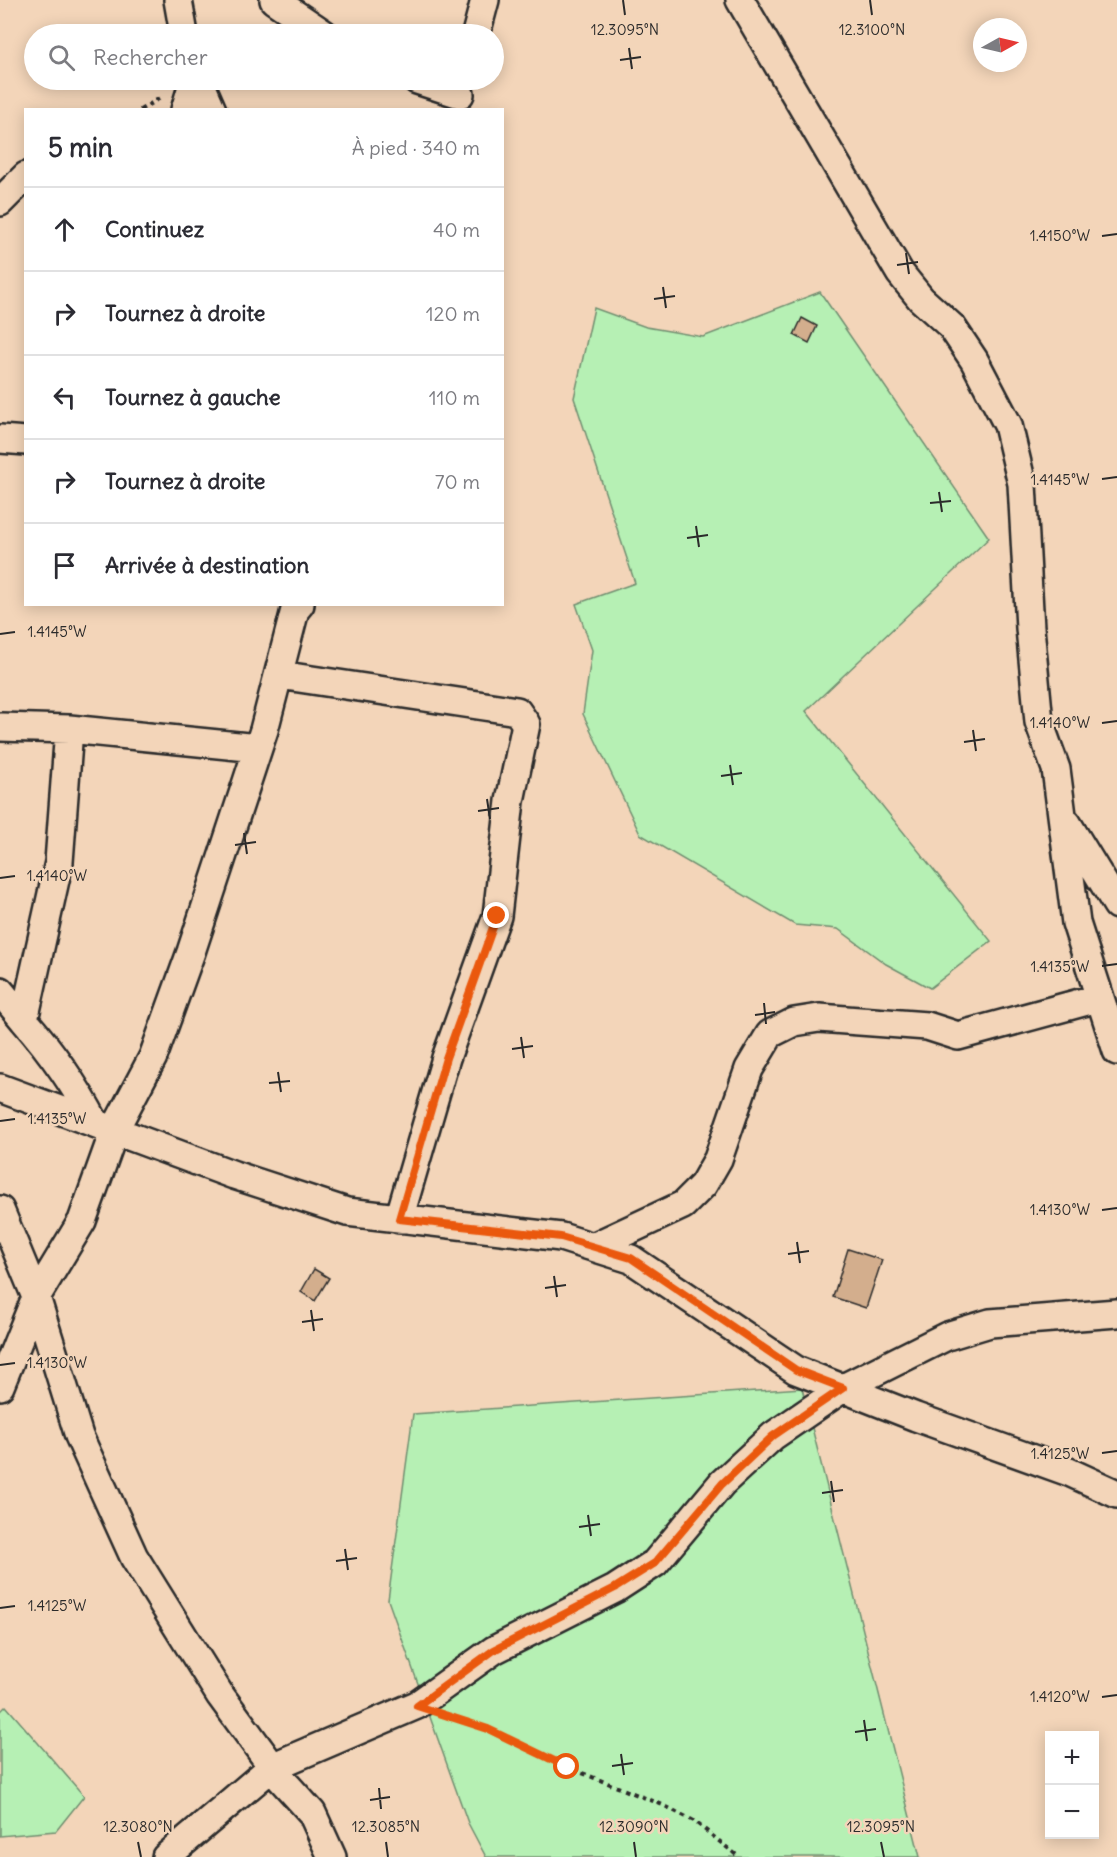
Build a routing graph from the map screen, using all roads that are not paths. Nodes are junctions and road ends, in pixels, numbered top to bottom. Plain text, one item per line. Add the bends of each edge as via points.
1 (178, 0) edge
2 (274, 0) edge
3 (485, 0) edge
4 (740, 0) edge
5 (182, 24) edge
6 (309, 24) edge
7 (479, 24) edge
8 (191, 90) edge
9 (203, 90) edge
10 (186, 108) edge
11 (211, 108) edge
12 (24, 178) edge
13 (0, 202) edge
14 (0, 439) edge
15 (24, 440) edge
16 (298, 606) edge
17 (279, 675) junction
18 (0, 728) edge
19 (69, 729) junction
20 (258, 748) junction
21 (1061, 815) junction
22 (1117, 905) edge
23 (0, 991) edge
24 (1098, 998) junction
25 (24, 1020) junction
26 (1117, 1051) edge
27 (0, 1088) edge
28 (105, 1126) junction
29 (0, 1210) edge
30 (399, 1219) junction
31 (593, 1247) junction
32 (36, 1297) junction
33 (1117, 1313) edge
34 (0, 1386) edge
35 (843, 1388) junction
36 (1117, 1494) edge
37 (273, 1767) junction
38 (166, 1857) edge
39 (332, 1857) edge

1 - 5 street
2 - 6 street
3 - 7 street
4 - 21 street via 900,273 952,327 1008,425 1022,484 1038,722 1056,769
8 - 10 street
9 - 11 street
12 - 13 street
14 - 15 street
16 - 17 street
17 - 20 street
17 - 30 street via 517,711 526,724 510,801 497,916 446,1058
18 - 19 street
19 - 20 street
19 - 25 street via 59,862
20 - 28 street via 153,1057
21 - 22 street
21 - 24 street via 1076,923
23 - 25 street
24 - 26 street
24 - 31 street via 958,1036 927,1026 819,1018 794,1022 770,1034 748,1069 718,1159 703,1185 683,1205
25 - 28 street
27 - 28 street
28 - 30 street via 347,1212
28 - 32 street via 82,1221
29 - 32 street
30 - 31 street via 561,1237
31 - 35 street via 631,1258 796,1370
32 - 34 street
32 - 37 street via 79,1436 134,1557 220,1695
33 - 35 street via 990,1323 947,1336
35 - 36 street via 1069,1472
35 - 37 street via 773,1436 722,1484 655,1563 494,1650 417,1706
37 - 38 street
37 - 39 street via 312,1813

